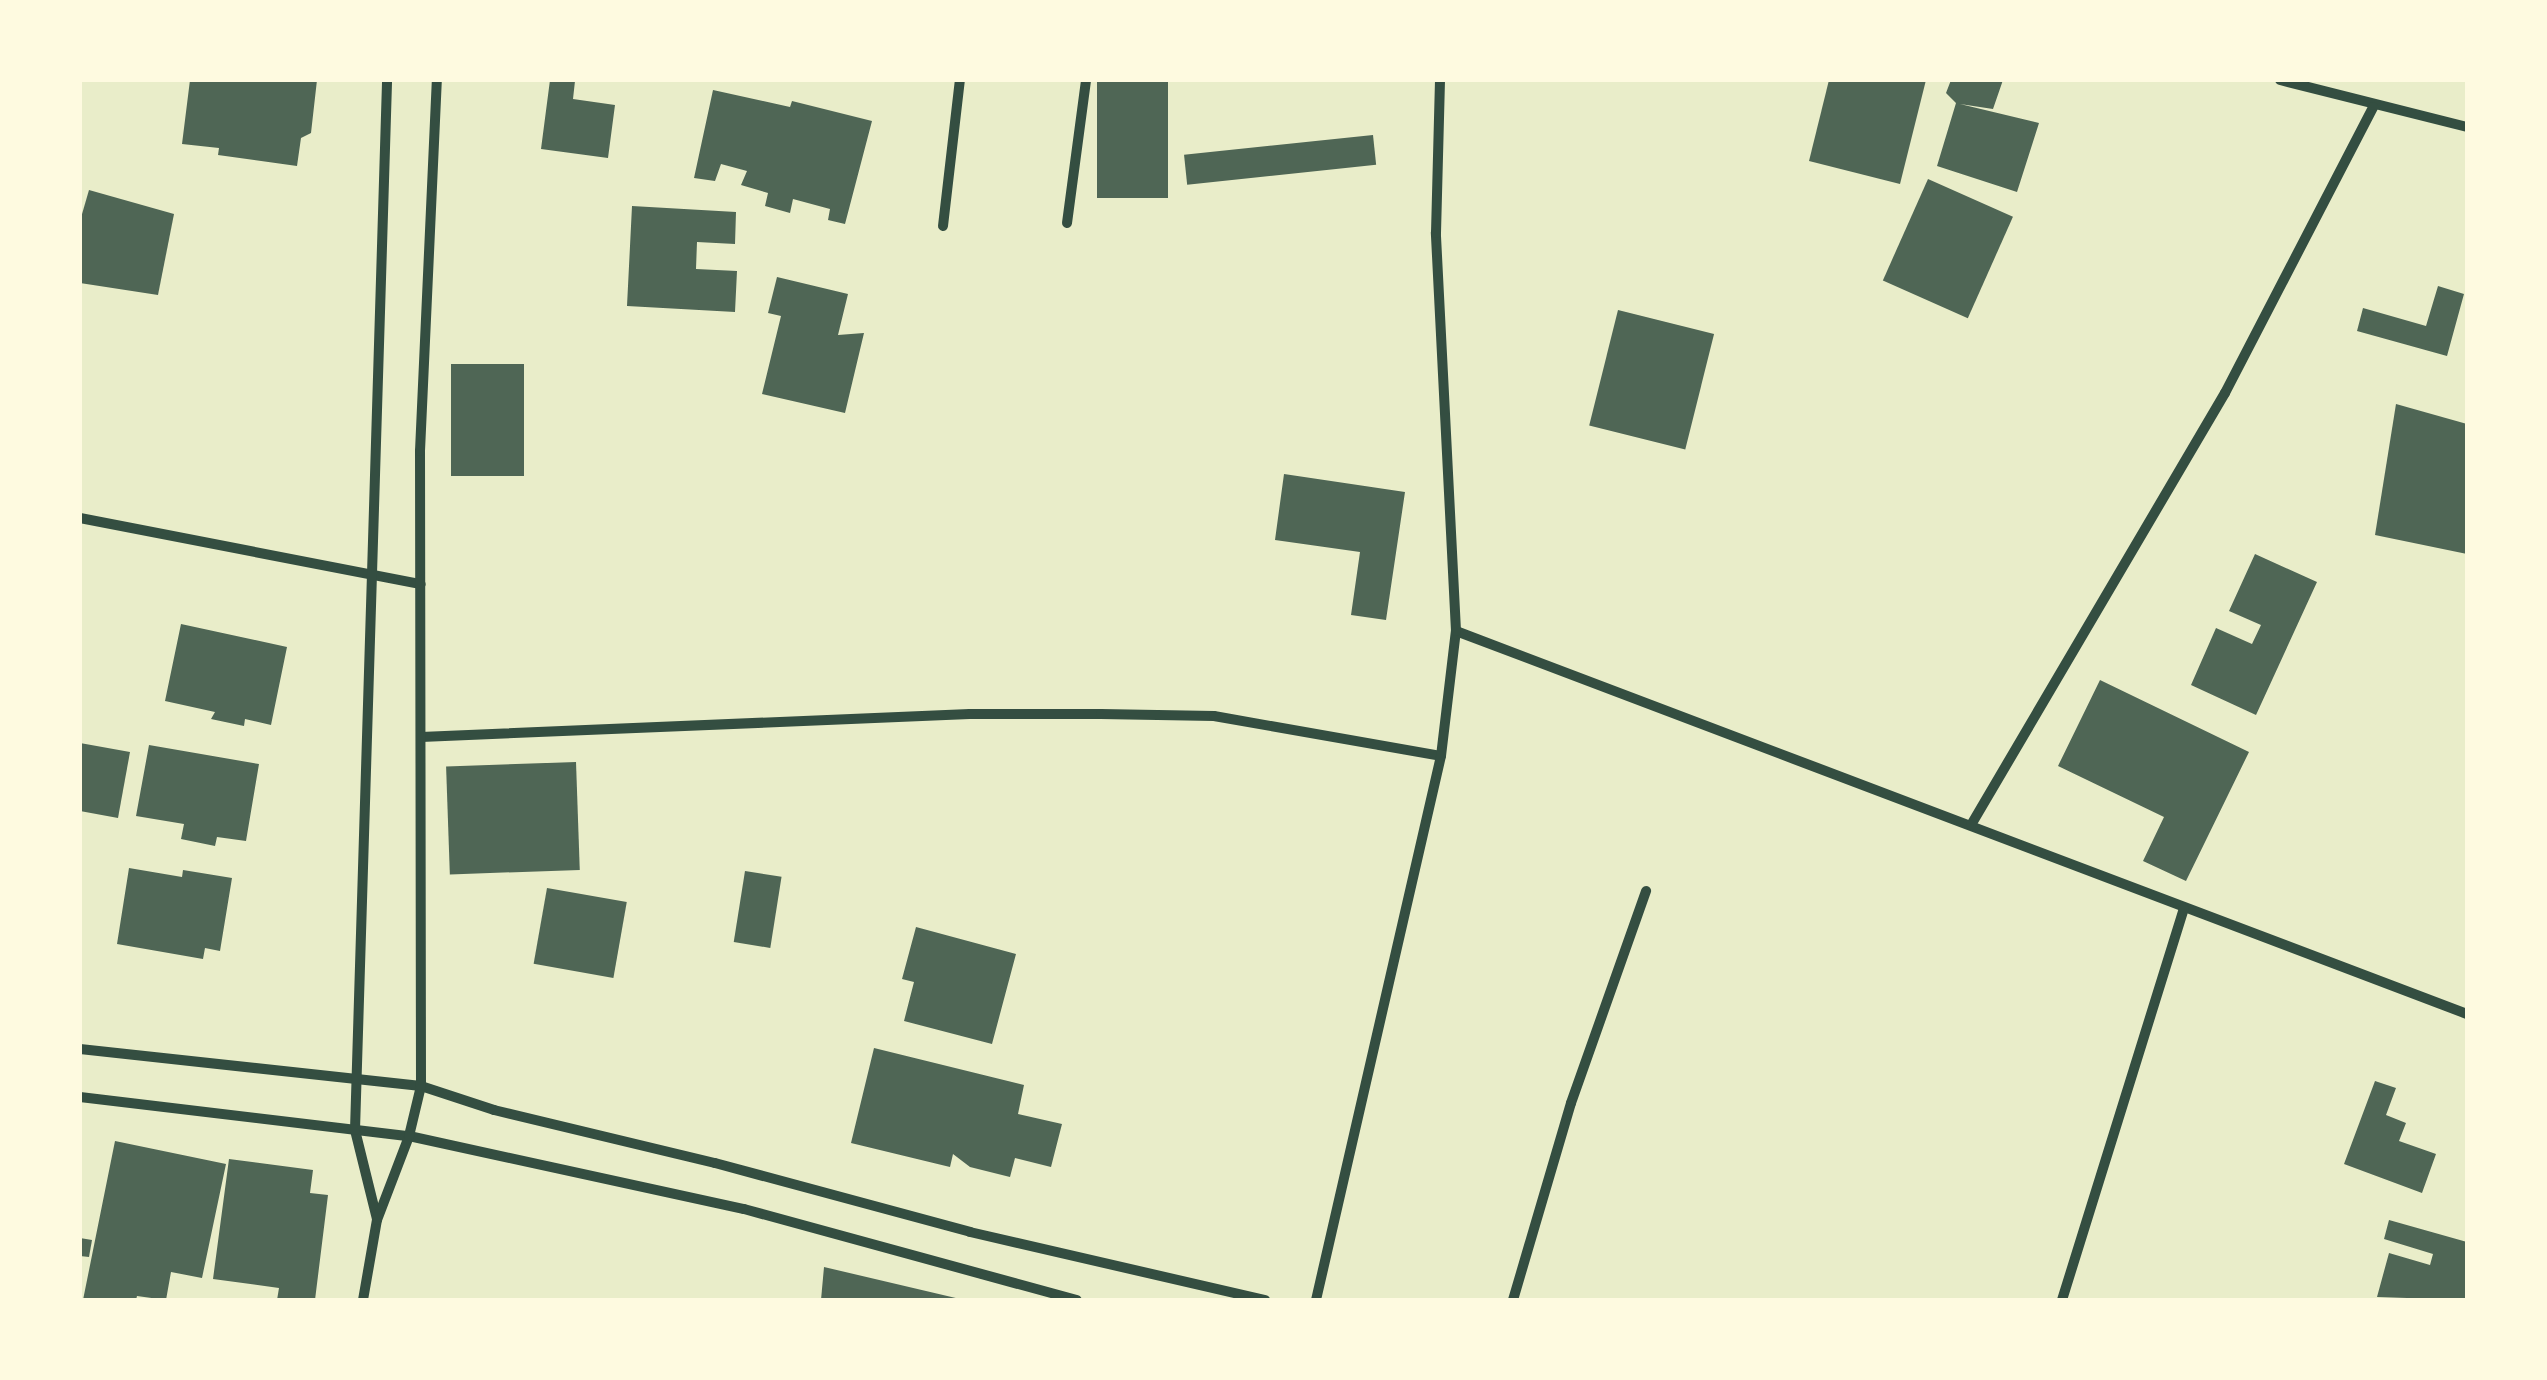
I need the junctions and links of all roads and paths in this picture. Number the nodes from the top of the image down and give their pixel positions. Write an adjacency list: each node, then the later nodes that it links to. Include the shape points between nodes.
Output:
1 (387, 80): 12 (street)
2 (437, 80): 13 (street, via 420,451)
3 (960, 80): 10 (street)
4 (1086, 80): 9 (street)
5 (1440, 80): 14 (street, via 1436,233)
6 (2280, 80): 7 (street)
7 (2373, 107): 8 (street); 17 (street, via 2226,393)
8 (2467, 127)
9 (1067, 224)
10 (942, 226)
11 (80, 518): 12 (street)
12 (372, 575): 13 (street); 22 (street)
13 (422, 584): 15 (street)
14 (1456, 632): 16 (street); 17 (street)
15 (421, 737): 16 (street, via 970,714 1214,716); 23 (street)
16 (1440, 756): 31 (street)
17 (1971, 825): 19 (street)
18 (1646, 891): 32 (street, via 1571,1103)
19 (2184, 909): 20 (street); 33 (street)
20 (2467, 1014)
21 (80, 1049): 22 (street)
22 (359, 1078): 23 (street); 25 (street)
23 (421, 1086): 26 (street); 30 (street, via 970,1232)
24 (80, 1096): 25 (street)
25 (355, 1130): 26 (street); 27 (street)
26 (409, 1136): 27 (street); 29 (street, via 744,1209)
27 (377, 1220): 28 (street)
28 (363, 1300)
29 (1077, 1300)
30 (1264, 1300)
31 (1316, 1300)
32 (1513, 1300)
33 (2062, 1300)

